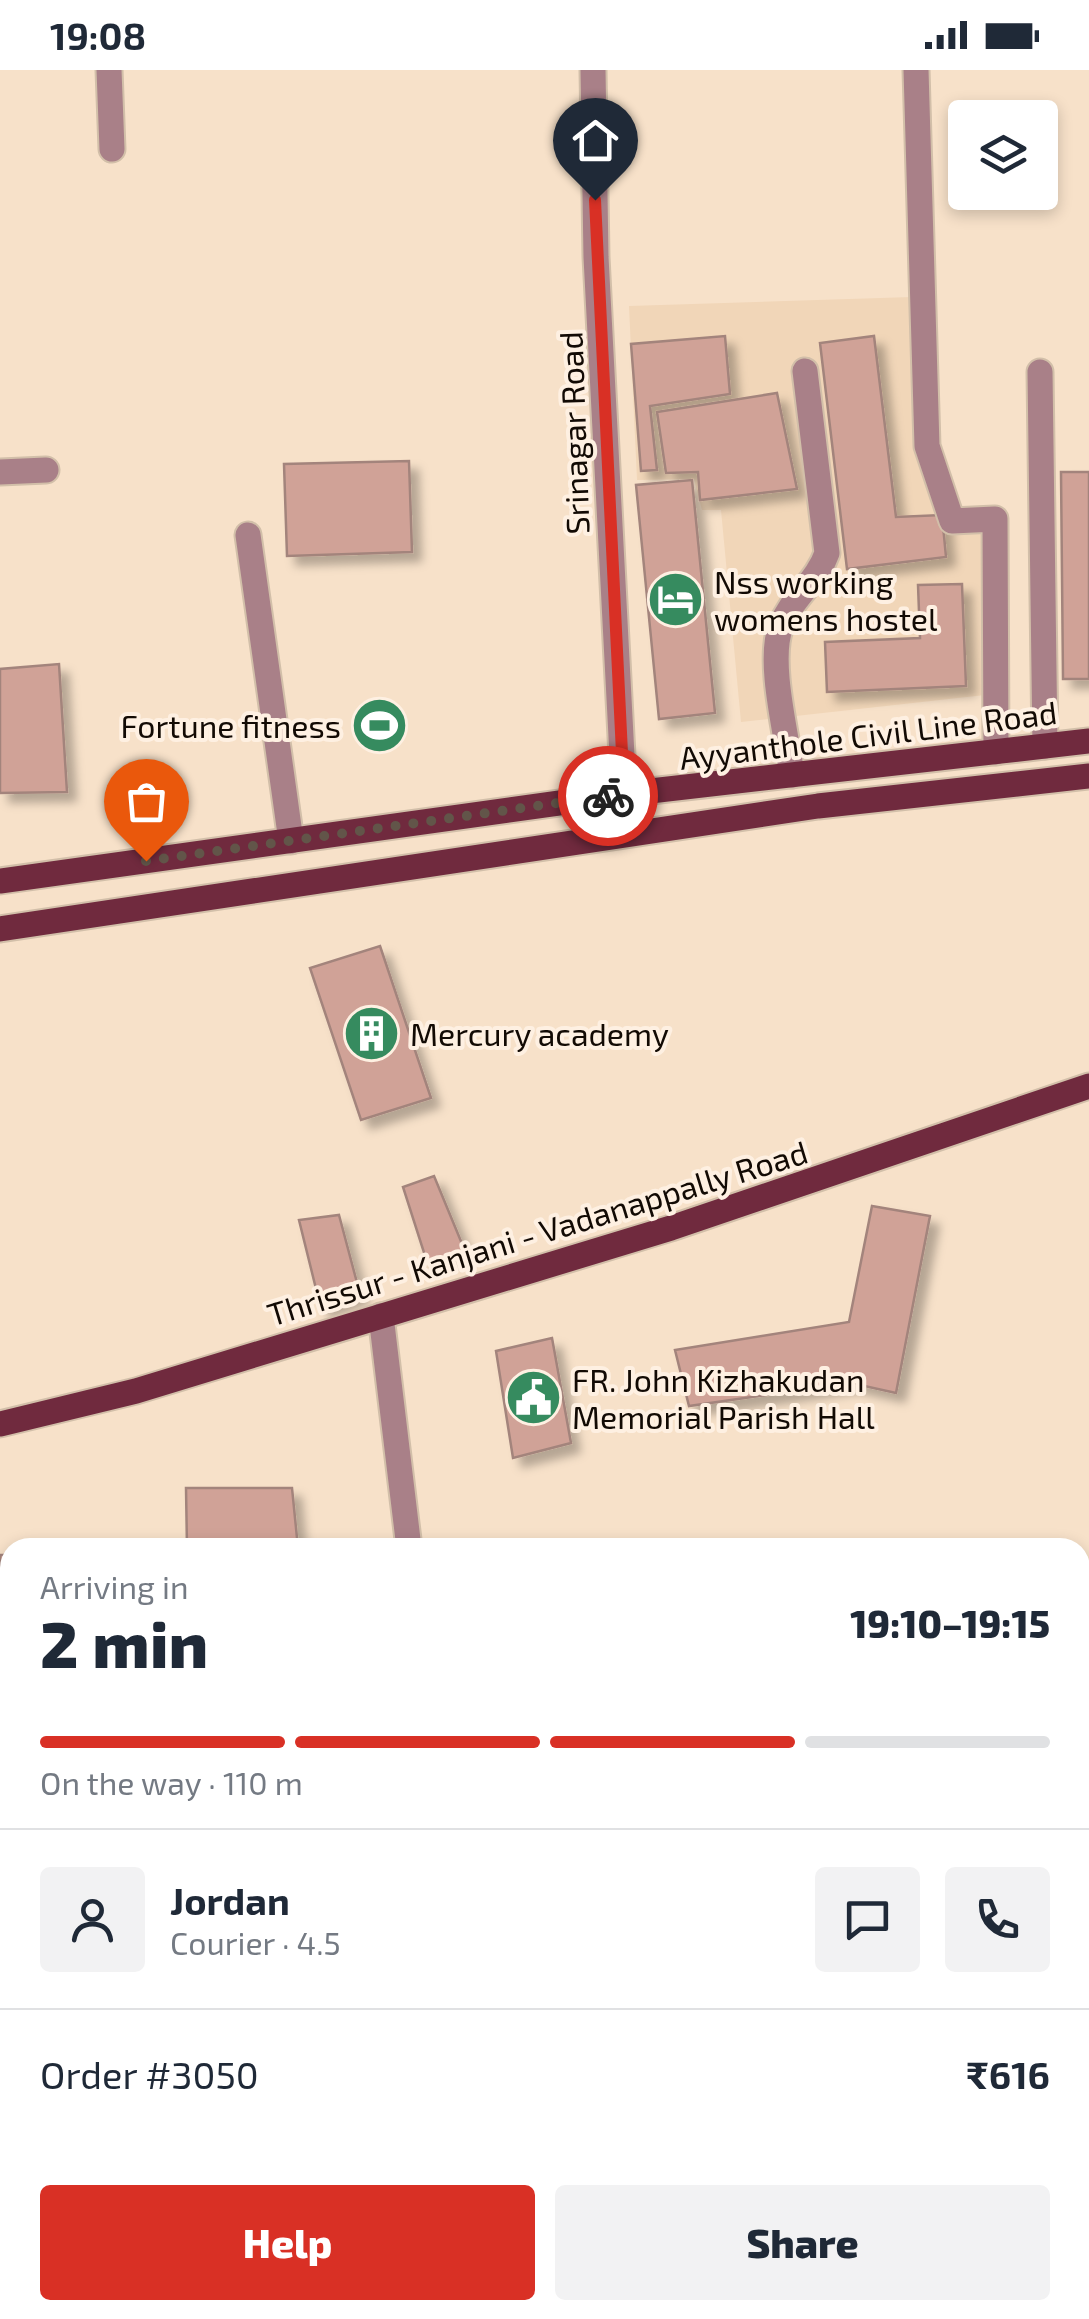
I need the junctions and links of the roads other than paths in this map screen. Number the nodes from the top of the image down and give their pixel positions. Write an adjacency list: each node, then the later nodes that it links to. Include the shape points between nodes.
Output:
1 (109, 70): 4 (street)
2 (593, 70): 15 (street, Srinagar Road, via 596,257)
3 (916, 70): 12 (street, via 927,446 952,522 995,519)
4 (112, 149)
5 (805, 371): 13 (street, via 827,553 819,575 780,627 776,654)
6 (1040, 372): 11 (street)
7 (46, 470): 8 (street)
8 (0, 472)
9 (248, 535): 16 (street)
10 (1089, 741): 11 (main road, Ayyanthole Civil Line Road)
11 (1045, 746): 12 (main road, Ayyanthole Civil Line Road)
12 (996, 752): 13 (main road, Ayyanthole Civil Line Road)
13 (792, 776): 15 (main road, Ayyanthole Civil Line Road)
14 (1089, 776): 18 (main road, via 818,806)
15 (624, 794): 16 (main road, Ayyanthole Civil Line Road)
16 (291, 840): 17 (main road, Ayyanthole Civil Line Road)
17 (0, 881)
18 (0, 929)
19 (1089, 1086): 20 (main road, Thrissur - Kanjani - Vadanappally Road, via 671,1228)
20 (381, 1316): 21 (main road, Thrissur - Kanjani - Vadanappally Road, via 136,1391); 22 (street)
21 (0, 1424)
22 (409, 1538)

